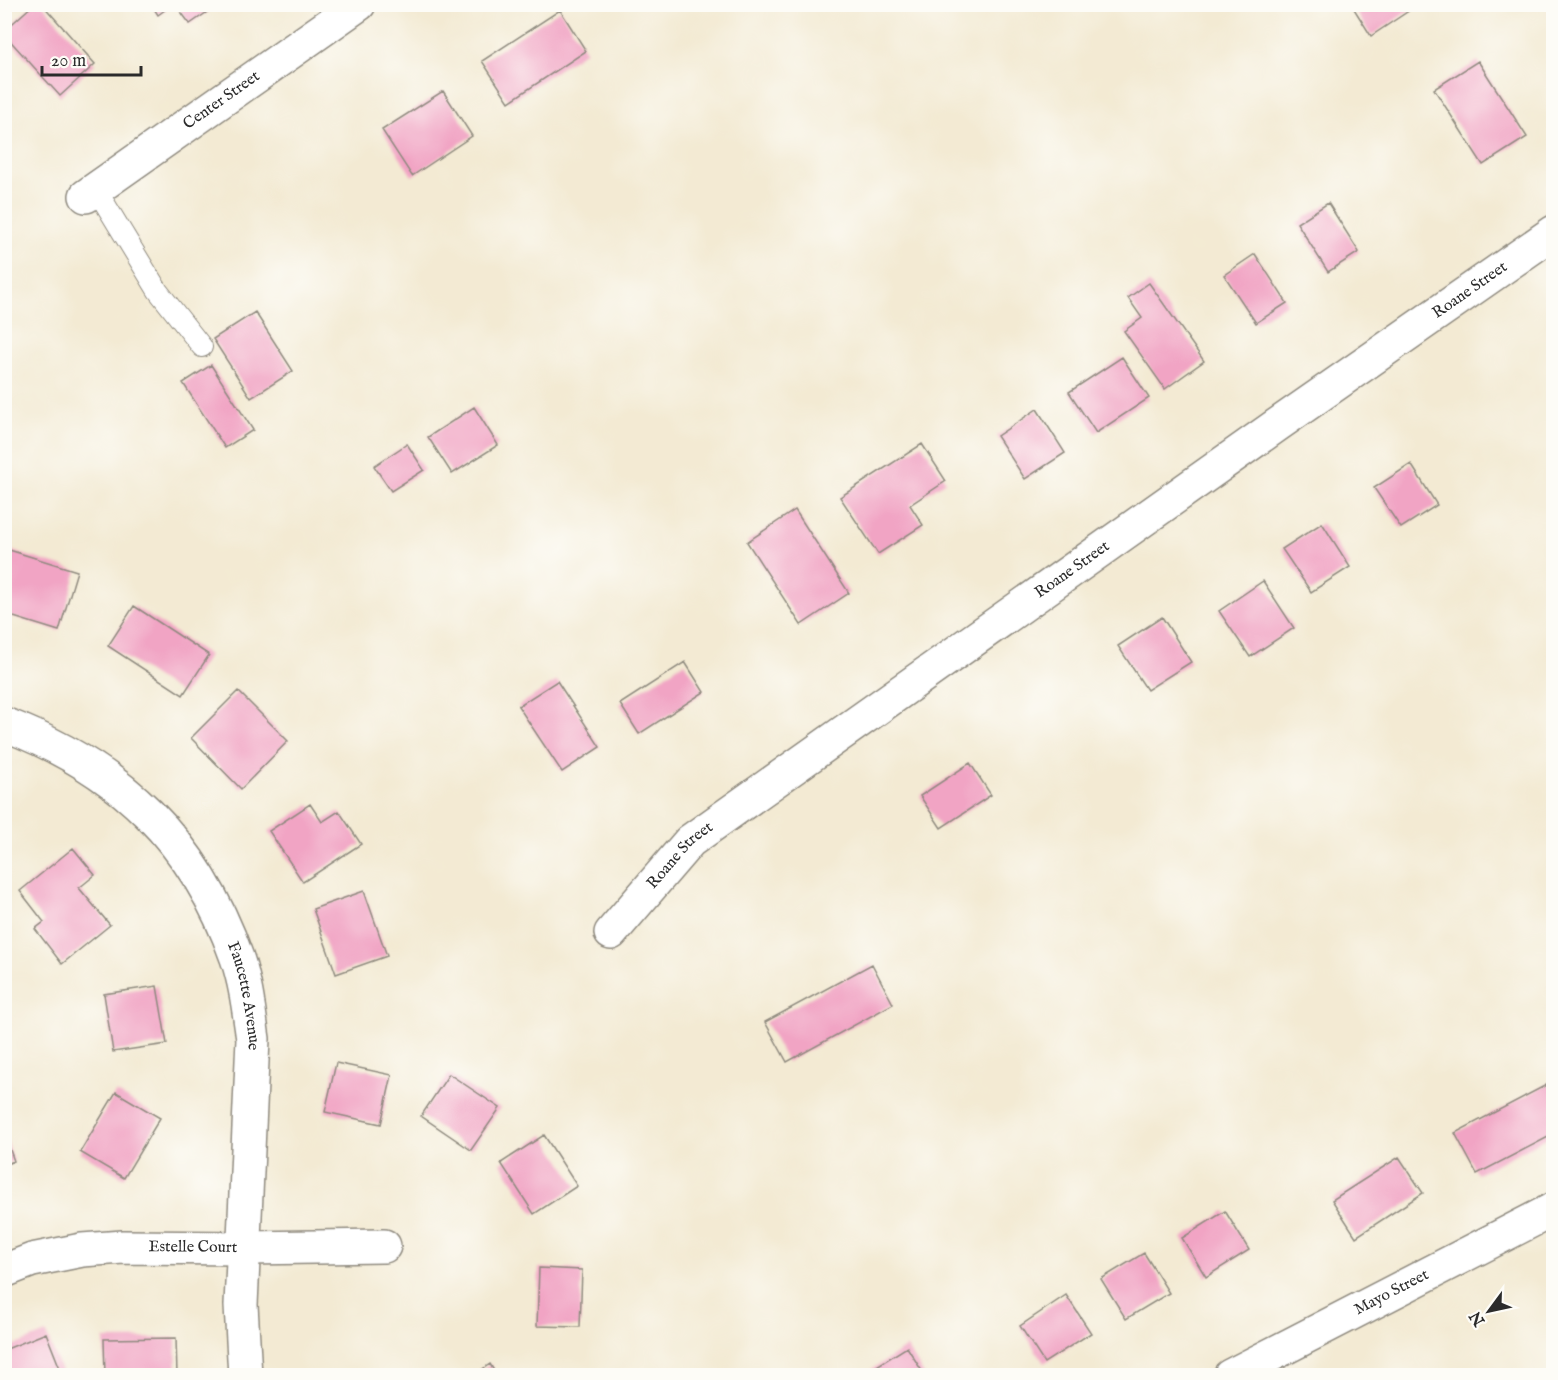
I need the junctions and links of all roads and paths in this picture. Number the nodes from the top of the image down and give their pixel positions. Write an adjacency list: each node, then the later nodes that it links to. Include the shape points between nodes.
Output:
1 (359, 4): 2 (street, Center Street)
2 (91, 192): 4 (lane, via 158,291)
3 (1554, 232): 6 (street, Roane Street, via 690,841)
4 (202, 347)
5 (4, 724): 9 (street, Faucette Avenue, via 88,765 140,803 189,862 225,927 238,960 253,1039)
6 (611, 933)
7 (1554, 1209): 12 (street, Mayo Street)
8 (384, 1246): 9 (street, Estelle Court)
9 (243, 1248): 10 (street, Estelle Court, via 82,1250 32,1260); 11 (street, Faucette Avenue)
10 (4, 1271)
11 (245, 1376)
12 (1230, 1376)

